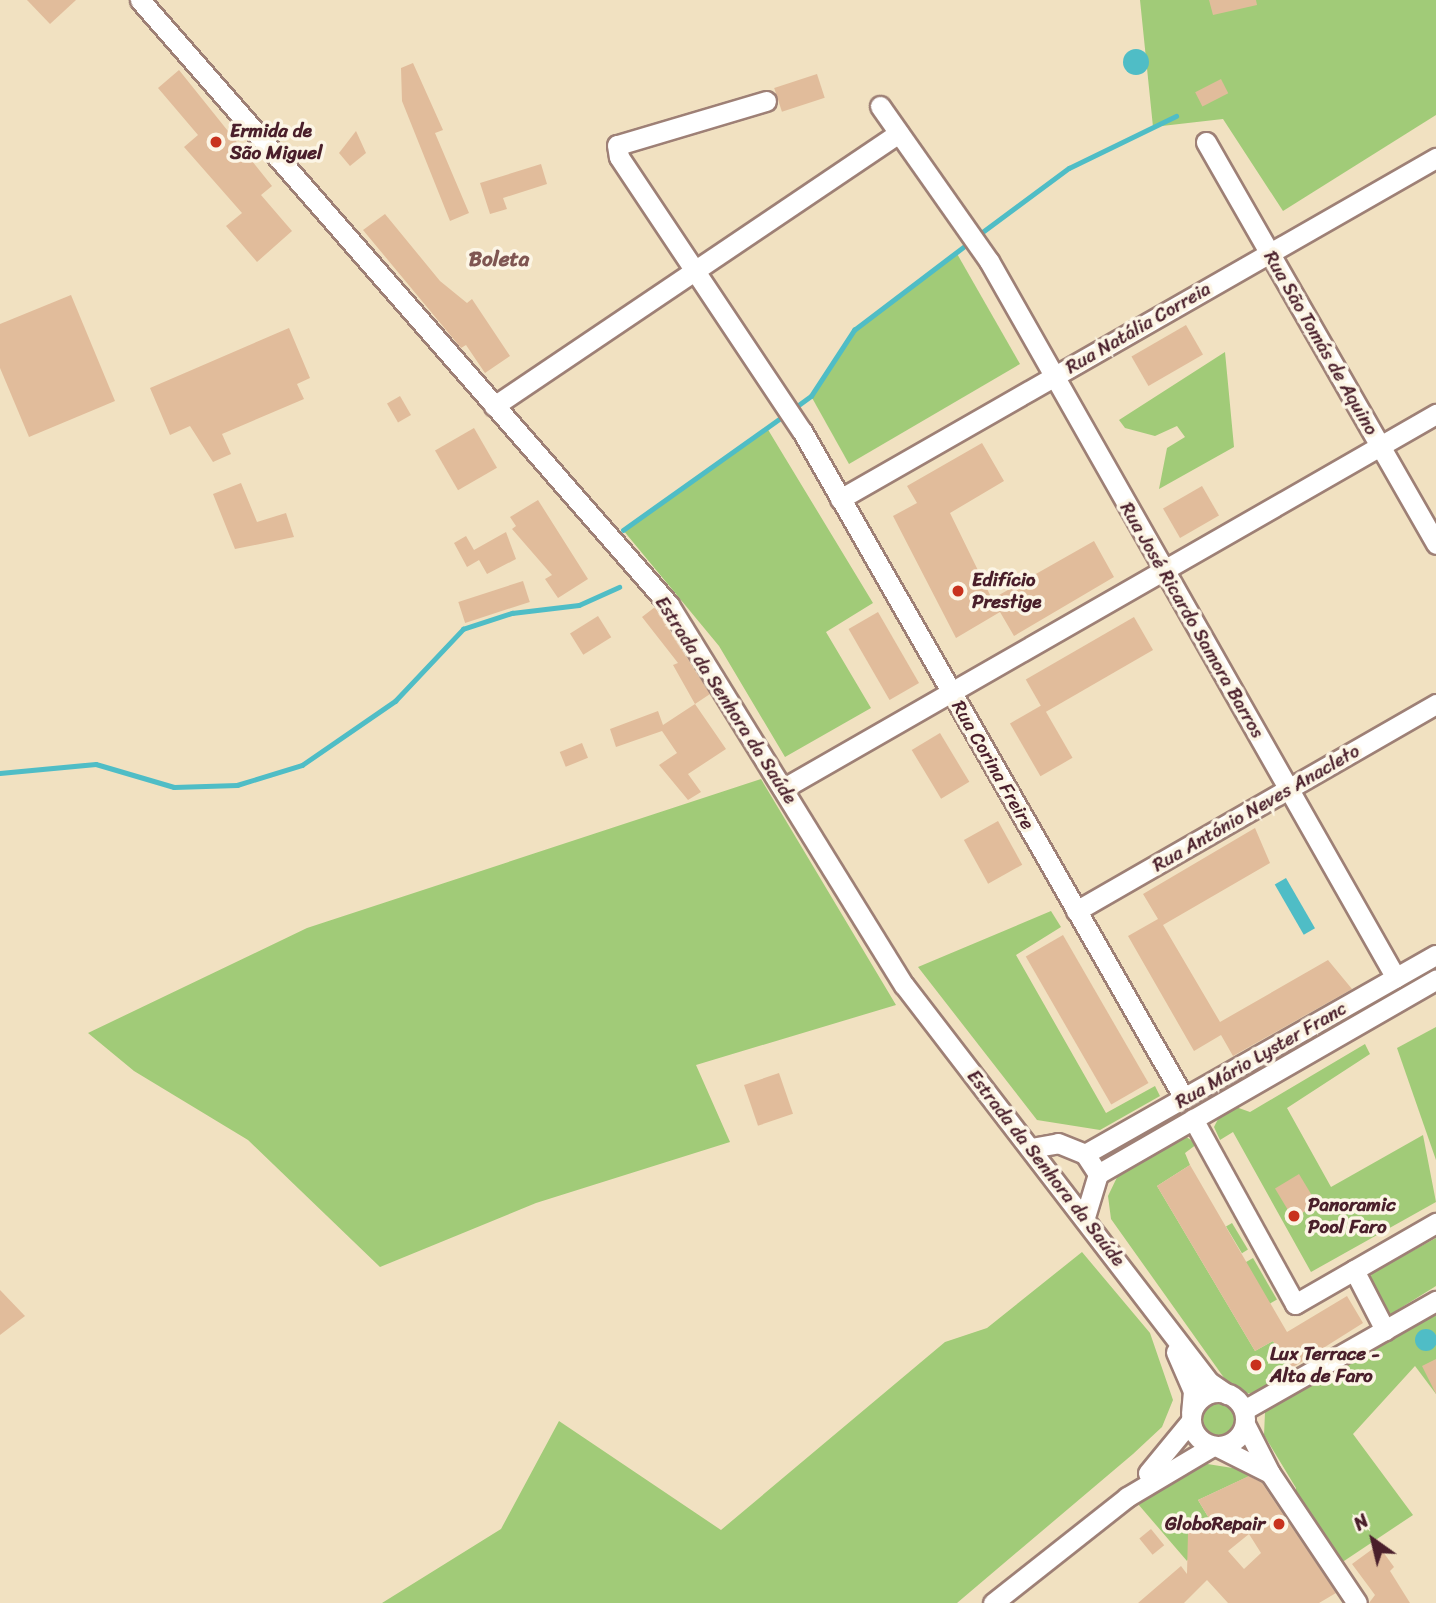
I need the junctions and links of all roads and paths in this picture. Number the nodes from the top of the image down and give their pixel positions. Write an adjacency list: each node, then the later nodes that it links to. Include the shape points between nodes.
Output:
1 (140, 0): 10 (street, Estrada da Senhora da Saúde)
2 (766, 101): 8 (street, Rua Corina Freire, via 617,145)
3 (880, 106): 4 (street, Rua José Ricardo Samora Barros)
4 (899, 133): 8 (street); 9 (street, Rua José Ricardo Samora Barros, via 986,256)
5 (1206, 142): 7 (street, Rua São Tomás de Aquino)
6 (1436, 158): 7 (street, Rua Natália Correia)
7 (1270, 253): 9 (street, Rua Natália Correia); 12 (street, Rua São Tomás de Aquino)
8 (696, 270): 10 (street); 13 (street, Rua Corina Freire, via 784,402)
9 (1055, 376): 13 (street, Rua Natália Correia); 15 (street, Rua José Ricardo Samora Barros)
10 (494, 406): 18 (street, Estrada da Senhora da Saúde, via 669,605)
11 (1436, 414): 12 (street)
12 (1380, 446): 14 (street, Rua São Tomás de Aquino); 15 (street)
13 (840, 499): 16 (street, Rua Corina Freire)
14 (1436, 544)
15 (1164, 570): 16 (street); 19 (street, Rua José Ricardo Samora Barros)
16 (951, 692): 18 (street); 20 (street, Rua Corina Freire)
17 (1436, 705): 19 (street, Rua António Neves Anacleto)
18 (784, 788): 26 (street, Estrada da Senhora da Saúde, via 904,985)
19 (1289, 789): 20 (street, Rua António Neves Anacleto); 22 (street, Rua José Ricardo Samora Barros)
20 (1076, 911): 24 (street, Rua Corina Freire)
21 (1436, 955): 22 (street, Rua Mário Lyster Franc)
22 (1396, 978): 24 (street, Rua Mário Lyster Franc)
23 (1436, 979): 25 (street, Rua Mário Lyster Franc)
24 (1184, 1098): 27 (street, Rua Mário Lyster Franc)
25 (1193, 1119): 28 (street, Rua Mário Lyster Franc); 31 (street, via 1295,1304)
26 (1031, 1148): 27 (street, via 1058,1143); 29 (street, Estrada da Senhora da Saúde)
27 (1085, 1154): 28 (street)
28 (1098, 1174): 29 (street)
29 (1085, 1217): 33 (street, Estrada da Senhora da Saúde)
30 (1436, 1223): 31 (street)
31 (1354, 1270): 34 (street)
32 (1436, 1301): 34 (street)
33 (1155, 1310): 35 (street, via 1209,1382); 37 (street, via 1193,1391)
34 (1385, 1330): 36 (street)
35 (1227, 1394): 36 (street); 37 (street, via 1206,1394)
36 (1245, 1417): 38 (street, via 1236,1441); 39 (street)
37 (1190, 1418): 38 (street, via 1200,1441); 40 (street)
38 (1216, 1447): 39 (street); 40 (street)
39 (1270, 1474): 42 (street)
40 (1112, 1508): 41 (street)
41 (993, 1603)
42 (1357, 1603)

